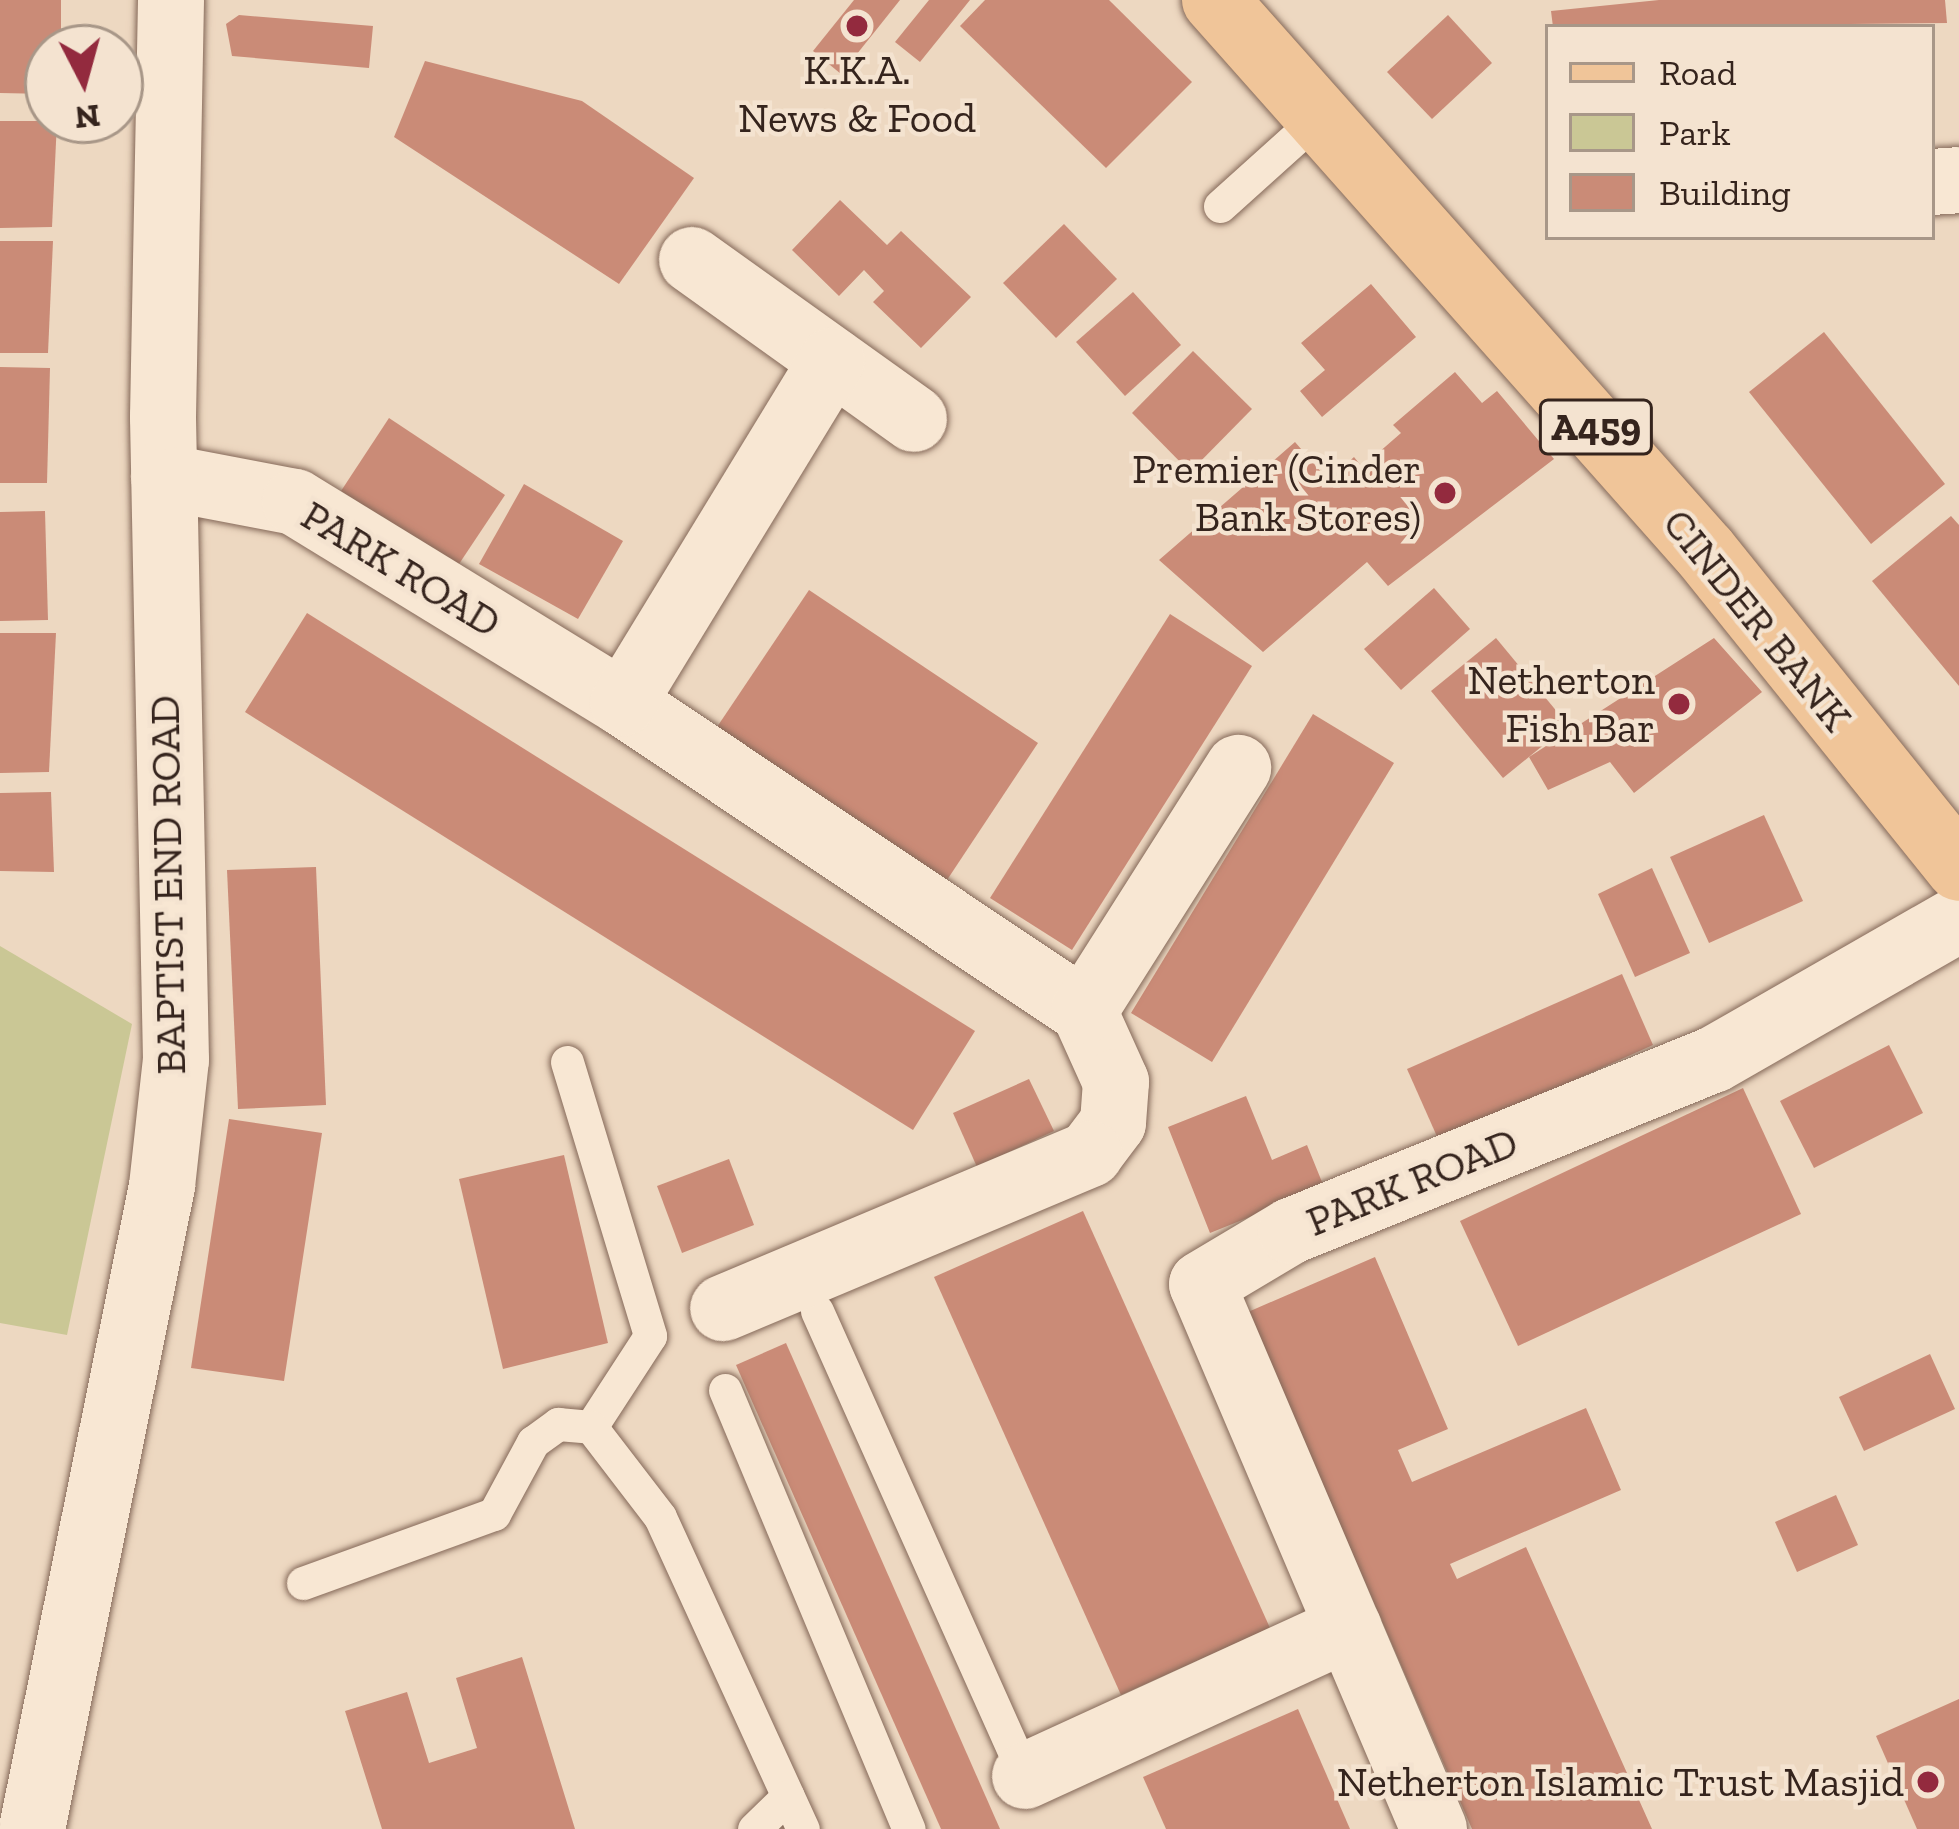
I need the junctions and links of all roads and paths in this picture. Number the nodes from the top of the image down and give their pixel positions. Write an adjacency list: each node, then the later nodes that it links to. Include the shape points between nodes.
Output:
1 (171, 0): 8 (street, BAPTIST END ROAD)
2 (1215, 0): 3 (main road, CINDER BANK / A459)
3 (1321, 115): 4 (lane); 11 (main road, CINDER BANK / A459, via 1705,552)
4 (1220, 206)
5 (692, 260): 6 (street)
6 (832, 361): 7 (street); 9 (street)
7 (914, 419)
8 (164, 477): 9 (street, PARK ROAD, via 295,502); 23 (street, BAPTIST END ROAD, via 176,1060 162,1186)
9 (622, 704): 13 (street, PARK ROAD)
10 (1238, 768): 13 (street)
11 (1959, 868)
12 (1959, 919): 20 (street, PARK ROAD, via 1713,1060 1291,1231 1202,1284)
13 (1084, 1011): 15 (street, via 1116,1082 1113,1123 1090,1154)
14 (567, 1062): 18 (lane, via 650,1336)
15 (723, 1308)
16 (817, 1311): 21 (lane)
17 (725, 1390): 26 (lane)
18 (591, 1426): 19 (lane, via 558,1424 533,1442 494,1514); 22 (lane, via 660,1517)
19 (303, 1583)
20 (1349, 1628): 21 (street); 27 (street, PARK ROAD)
21 (1025, 1776)
22 (788, 1796): 24 (lane); 25 (lane)
23 (22, 1823)
24 (754, 1829)
25 (803, 1829)
26 (909, 1829)
27 (1434, 1829)

